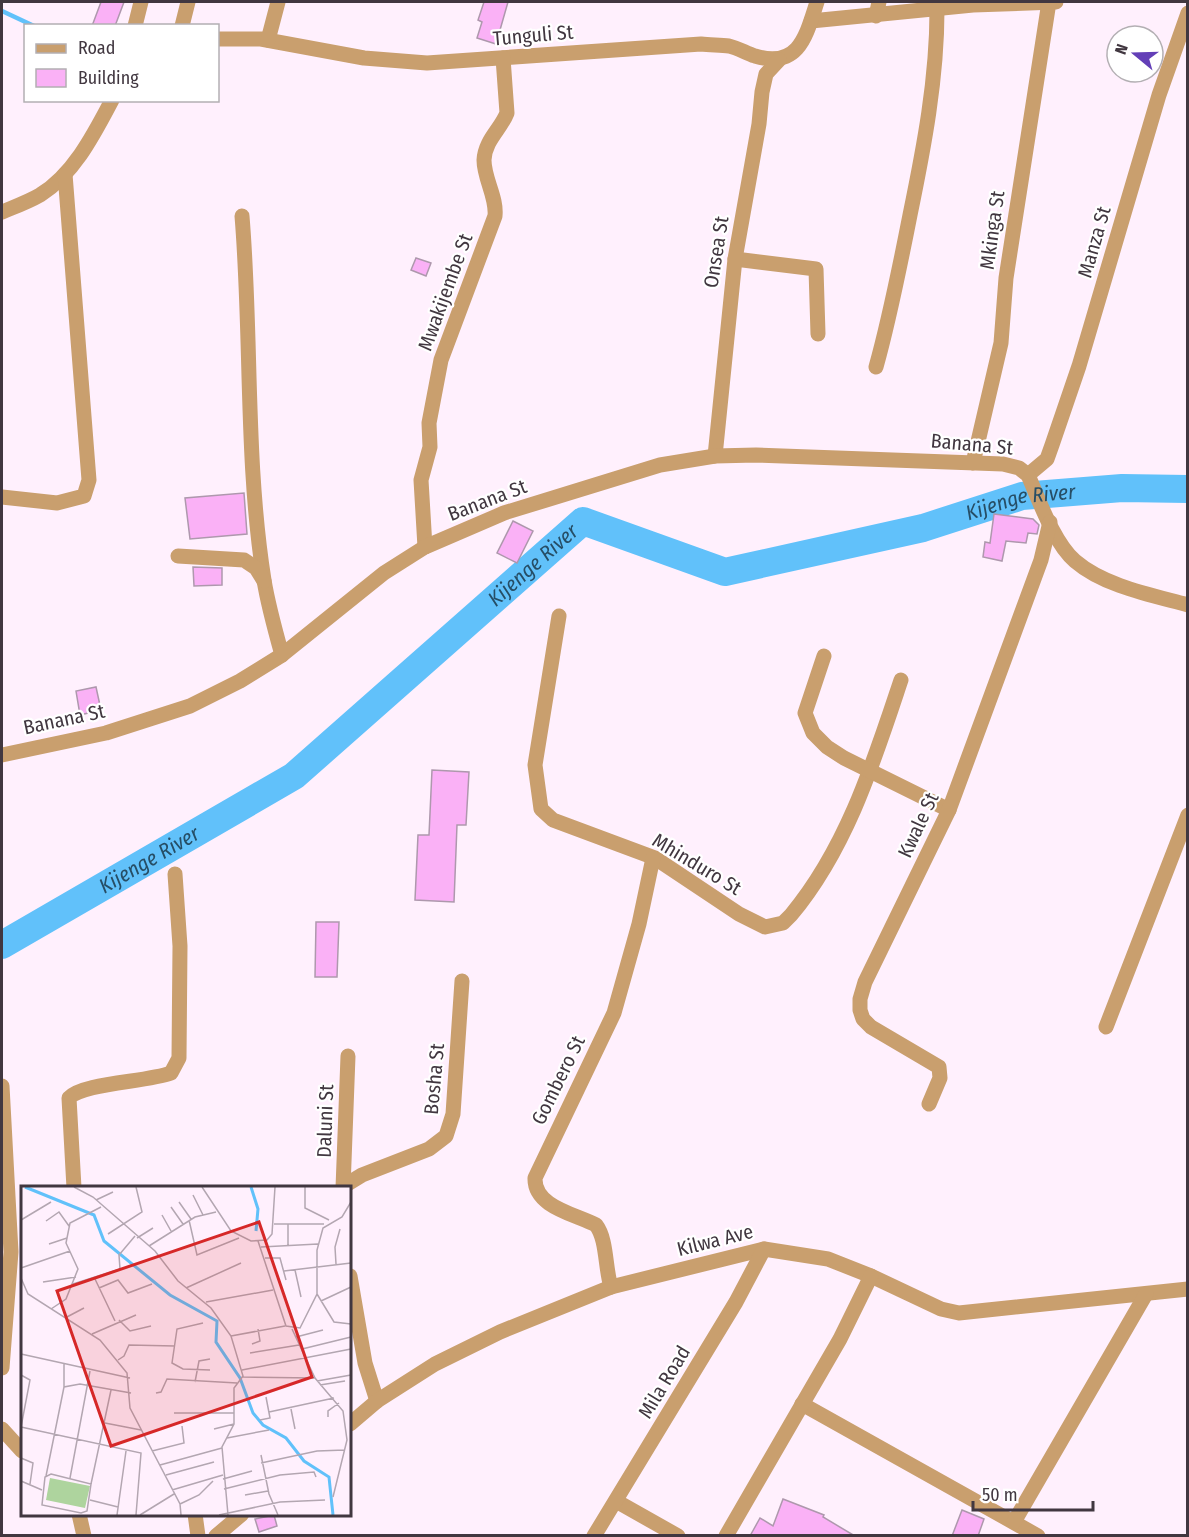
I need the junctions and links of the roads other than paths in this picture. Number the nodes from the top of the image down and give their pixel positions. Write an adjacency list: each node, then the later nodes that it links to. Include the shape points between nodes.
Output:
1 (141, 2): 11 (street)
2 (188, 2): 12 (street)
3 (278, 2): 14 (street)
4 (817, 2): 10 (street)
5 (1051, 2): 6 (street); 25 (street, Mkinga St, via 1006,278 1001,343)
6 (973, 3): 8 (street)
7 (878, 9): 8 (street); 10 (street)
8 (937, 10): 23 (street, via 934,72 923,151 892,312)
9 (1188, 13): 26 (street, Manza St, via 1052,446 1047,459)
10 (811, 21): 16 (street, via 802,42 790,56)
11 (136, 24)
12 (182, 24)
13 (219, 39): 14 (street, Tunguli St)
14 (268, 40): 15 (street, Tunguli St, via 364,58 427,63)
15 (503, 58): 16 (street, Tunguli St, via 701,44 729,46); 29 (street, Mwakijembe St, via 507,113 494,131 484,161 495,216 436,382 429,423 430,447 421,480)
16 (779, 60): 21 (street, Onsea St, via 766,74)
17 (111, 102): 18 (street, via 92,138)
18 (65, 174): 19 (street, via 40,195); 27 (street, via 88,490 84,496 57,503)
19 (2, 212)
20 (242, 216): 31 (street, via 252,446)
21 (735, 259): 22 (street, via 816,268); 24 (street, Onsea St)
22 (818, 334)
23 (876, 367)
24 (715, 456): 25 (street, Banana St); 29 (street, Banana St, via 660,465 504,513)
25 (973, 463): 26 (street, Banana St, via 1019,468)
26 (1030, 479): 28 (street)
27 (2, 497)
28 (1047, 515): 32 (street, via 1063,548 1089,570); 39 (street, Kwale St, via 1041,560)
29 (425, 547): 34 (street, Banana St, via 375,580)
30 (178, 556): 31 (street, via 244,560 256,568)
31 (264, 581): 34 (street)
32 (1188, 605)
33 (559, 616): 41 (street, Mhinduro St, via 535,765 541,809 553,820)
34 (282, 655): 37 (street, Banana St, via 190,706 106,733)
35 (824, 656): 38 (street, via 808,699 807,724 826,747)
36 (901, 680): 38 (street, Mhinduro St)
37 (2, 755)
38 (871, 771): 39 (street); 41 (street, Mhinduro St, via 828,859 799,906 783,922 758,925)
39 (949, 810): 47 (street, Kwale St, via 860,999 863,1019 872,1027 939,1067 940,1078)
40 (1188, 815): 44 (street)
41 (653, 858): 55 (street, Gombero St, via 614,1013 536,1178 539,1194 545,1201 602,1232)
42 (175, 874): 48 (street, via 180,946 179,1058 171,1073 154,1080 80,1089 69,1098)
43 (462, 981): 50 (street, Bosha St, via 453,1114 446,1136 429,1149 362,1175)
44 (1106, 1027)
45 (348, 1056): 49 (street, Daluni St)
46 (2, 1086): 52 (street)
47 (929, 1104)
48 (74, 1186)
49 (343, 1186)
50 (345, 1186)
51 (764, 1249): 53 (street, Kilwa Ave, via 828,1259); 55 (street, Kilwa Ave); 64 (street, Mila Road)
52 (17, 1252): 58 (street)
53 (871, 1276): 57 (street, Kilwa Ave, via 941,1309 959,1313); 60 (street)
54 (351, 1282): 59 (street, via 365,1363)
55 (611, 1287): 59 (street, Kilwa Ave, via 500,1332 435,1364)
56 (1188, 1289): 57 (street, Kilwa Ave)
57 (1146, 1294): 68 (street)
58 (2, 1368)
59 (377, 1401): 61 (street, Kilwa Ave)
60 (802, 1404): 68 (street); 74 (street)
61 (351, 1423)
62 (2, 1430): 63 (street)
63 (21, 1449)
64 (616, 1501): 72 (street, Mila Road); 73 (street)
65 (79, 1516): 69 (street)
66 (195, 1516): 70 (street)
67 (241, 1516): 71 (street)
68 (1014, 1522): 75 (street)
69 (84, 1536)
70 (198, 1536)
71 (216, 1536)
72 (594, 1536)
73 (678, 1536)
74 (726, 1536)
75 (1038, 1536)

